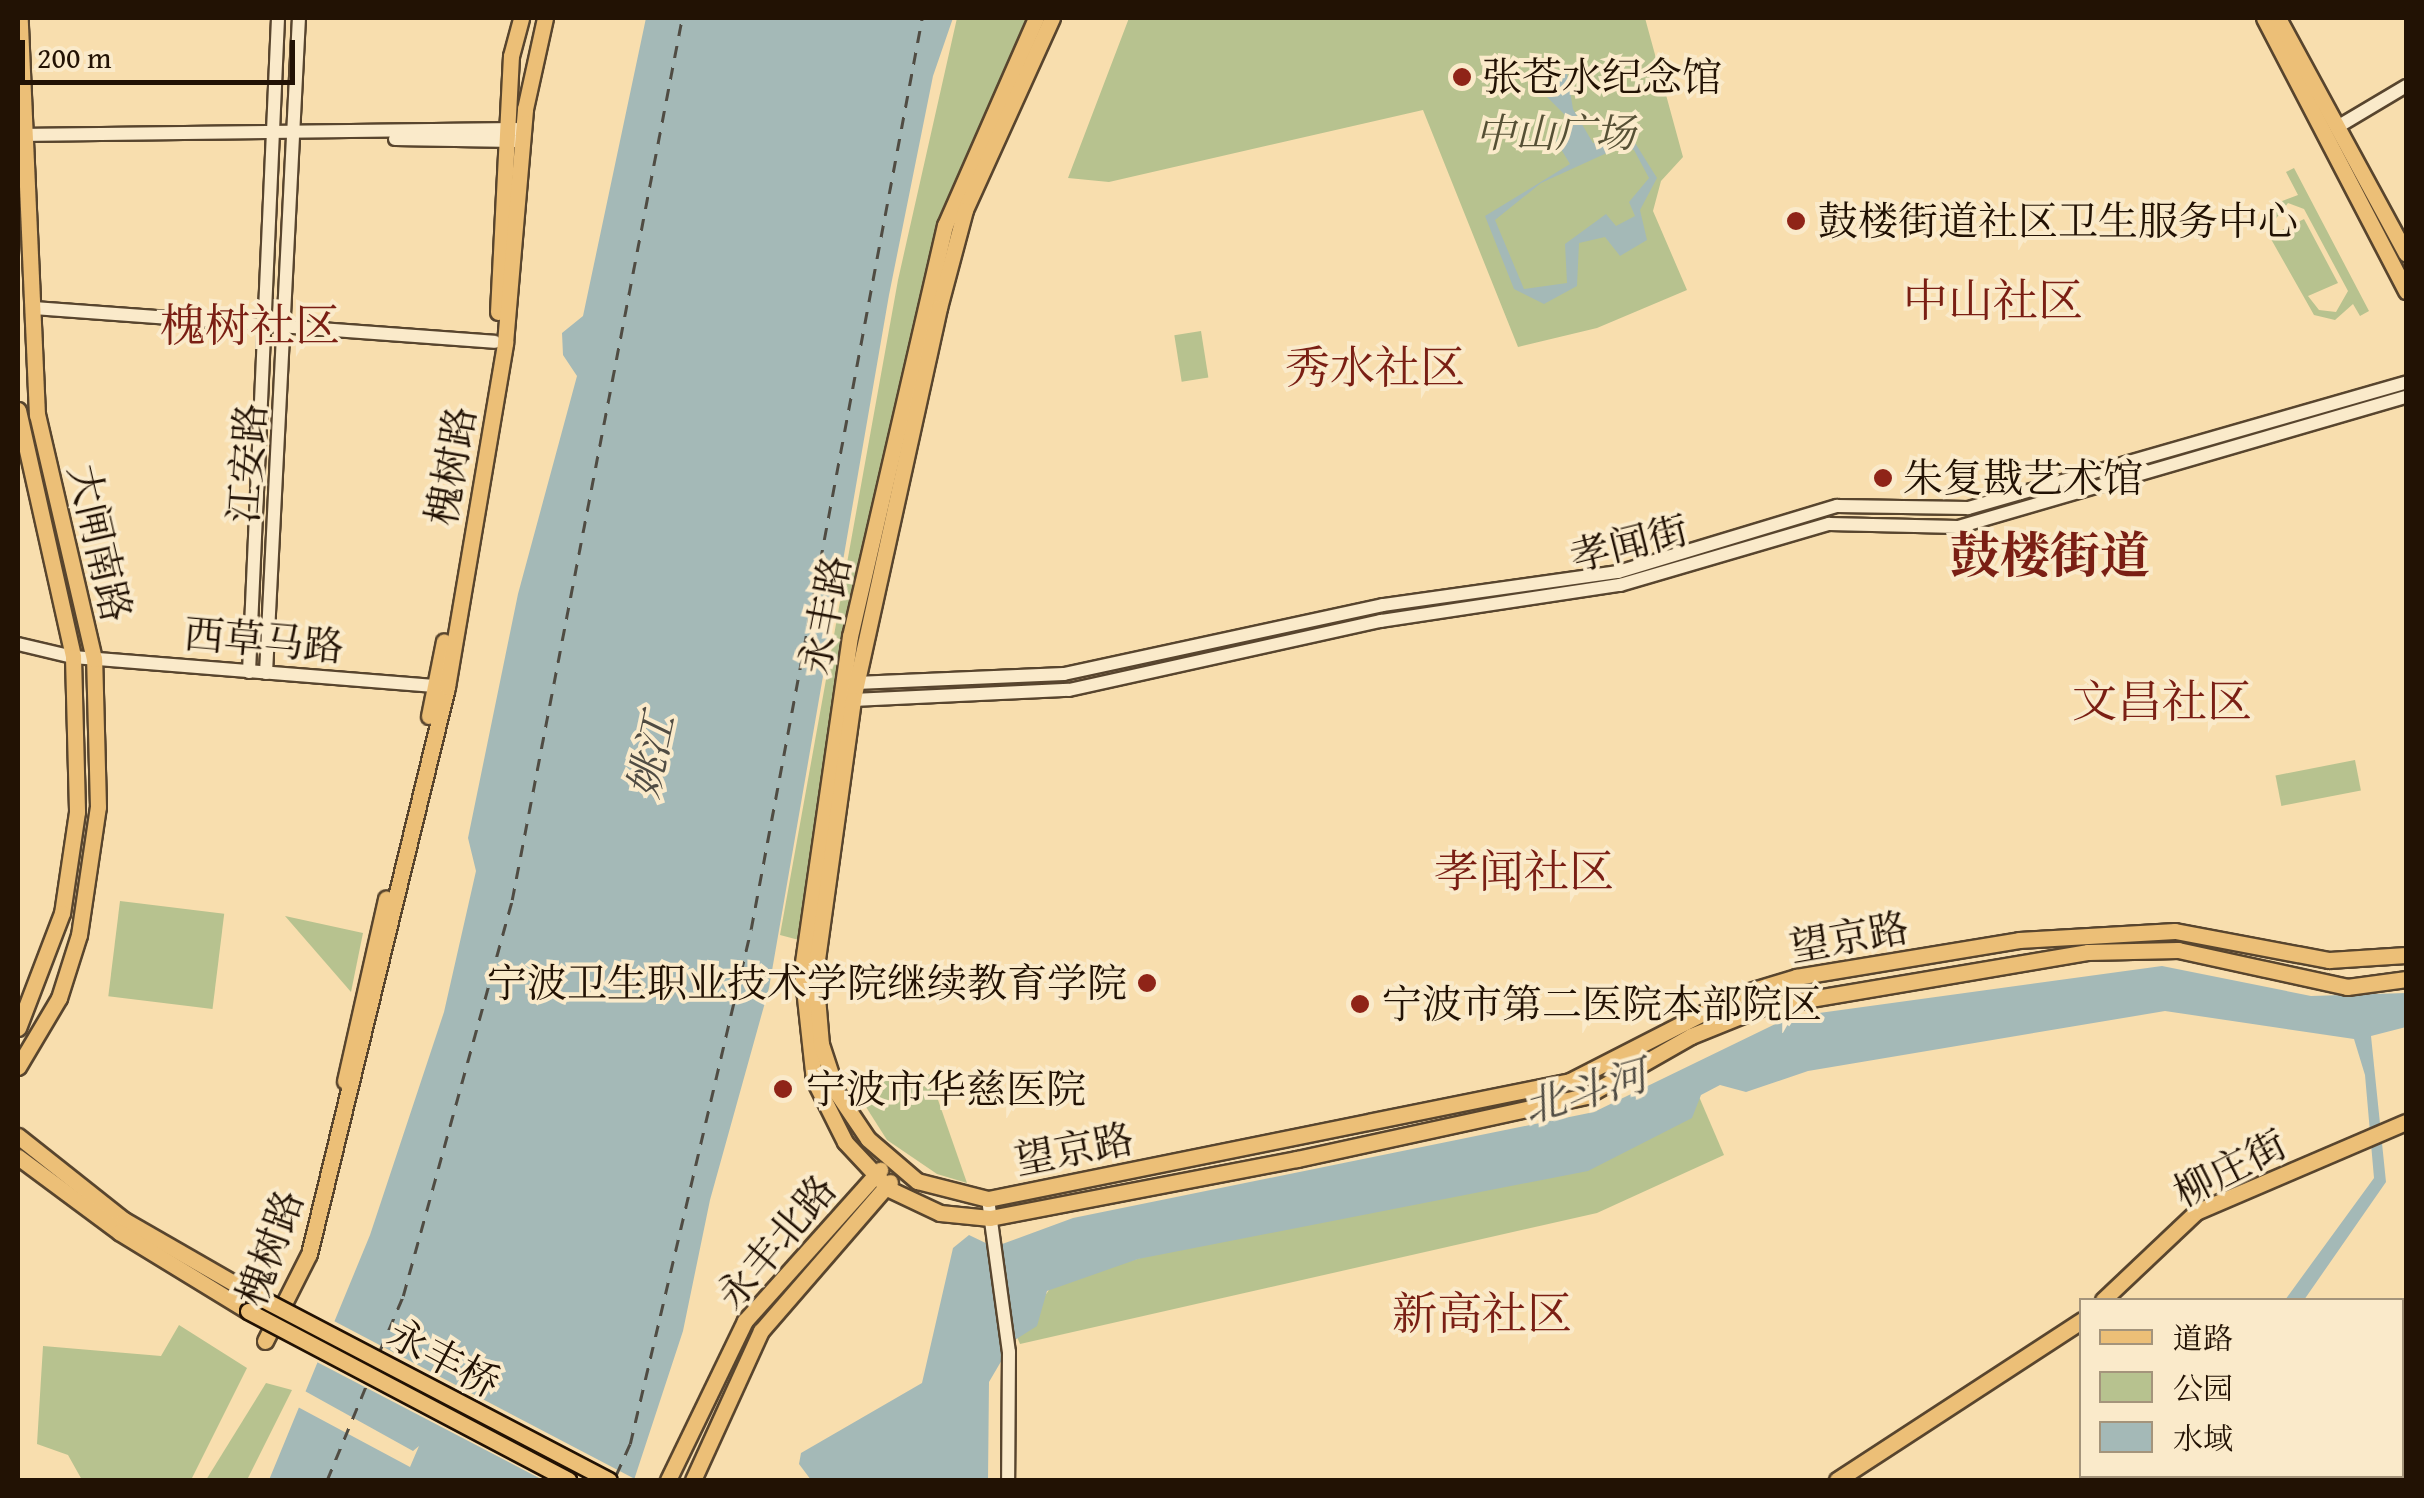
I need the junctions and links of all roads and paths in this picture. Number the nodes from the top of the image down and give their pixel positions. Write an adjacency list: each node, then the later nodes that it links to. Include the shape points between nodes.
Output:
1 (20, 18): 15 (main road, 大闸南路)
2 (278, 18): 13 (street, 江安路)
3 (299, 18): 12 (street, 江安路)
4 (520, 18): 14 (main road, 槐树路)
5 (545, 18): 14 (main road, 槐树路)
6 (1036, 18): 42 (main road, 永丰路, via 944,225 850,636 802,970 814,1080 845,1142)
7 (1052, 18): 30 (main road, 永丰路, via 965,210)
8 (2264, 18): 17 (main road)
9 (2278, 18): 11 (main road)
10 (2406, 86): 11 (street)
11 (2340, 126): 16 (main road)
12 (296, 134): 13 (street); 14 (street); 20 (street, 江安路)
13 (275, 135): 15 (street); 19 (street, 江安路)
14 (516, 135): 21 (main road, 槐树路); 31 (main road, 槐树路, via 505,343)
15 (21, 139): 18 (main road, 大闸南路)
16 (2406, 254)
17 (2406, 291)
18 (33, 308): 19 (street); 27 (main road, 大闸南路, via 38,415)
19 (268, 323): 20 (street); 28 (street, 江安路)
20 (288, 324): 21 (street); 29 (street, 江安路)
21 (495, 342): 31 (main road, 槐树路)
22 (2406, 382): 30 (street, 孝闻街, via 1968,508 1837,506 1618,572 1383,605 1064,674)
23 (2406, 397): 32 (street, 孝闻街, via 1958,527 1830,524 1620,585 1381,621 1069,690)
24 (18, 410): 26 (main road, 大闸南路)
25 (18, 644): 26 (street, 西草马路)
26 (73, 657): 27 (street, 西草马路); 35 (main road, 大闸南路, via 72,863 37,992)
27 (94, 659): 28 (street, 西草马路); 36 (main road, 大闸南路, via 98,807 79,935 60,998)
28 (249, 672): 29 (street, 西草马路)
29 (266, 673): 31 (street, 西草马路)
30 (856, 683): 32 (main road, 永丰路)
31 (441, 687): 31 (main road, 槐树路, via 330,1152 262,1336 269,1343 309,1254)
32 (853, 700): 40 (main road, 永丰路, via 815,1002 837,1093)
33 (2406, 955): 43 (main road, 望京路, via 2328,960 2174,931 2113,931 1796,977 1686,1016 1638,1051 1570,1082)
34 (2406, 980): 45 (main road, 望京路, via 2347,987 2145,948 1824,992 1690,1036 1586,1096)
35 (18, 1028)
36 (18, 1068)
37 (2402, 1125): 46 (main road, 柳庄街, via 2196,1212)
38 (18, 1136): 49 (main road, 永丰桥, bridge, via 124,1220)
39 (18, 1157): 48 (main road, 永丰桥, bridge, via 119,1232 248,1310)
40 (894, 1164): 41 (main road, 永丰路); 42 (main road, 永丰北路)
41 (917, 1180): 43 (main road, 望京路)
42 (880, 1182): 44 (main road, 永丰路); 50 (main road, 永丰北路, via 746,1321); 51 (main road, 永丰北路, via 761,1331)
43 (988, 1199): 45 (street)
44 (918, 1205): 45 (main road, 望京路)
45 (990, 1218): 52 (street, via 1009,1352)
46 (2105, 1298)
47 (2079, 1322): 53 (main road)
48 (568, 1480)
49 (609, 1480)
50 (668, 1480)
51 (693, 1480)
52 (1008, 1480)
53 (1837, 1480)

